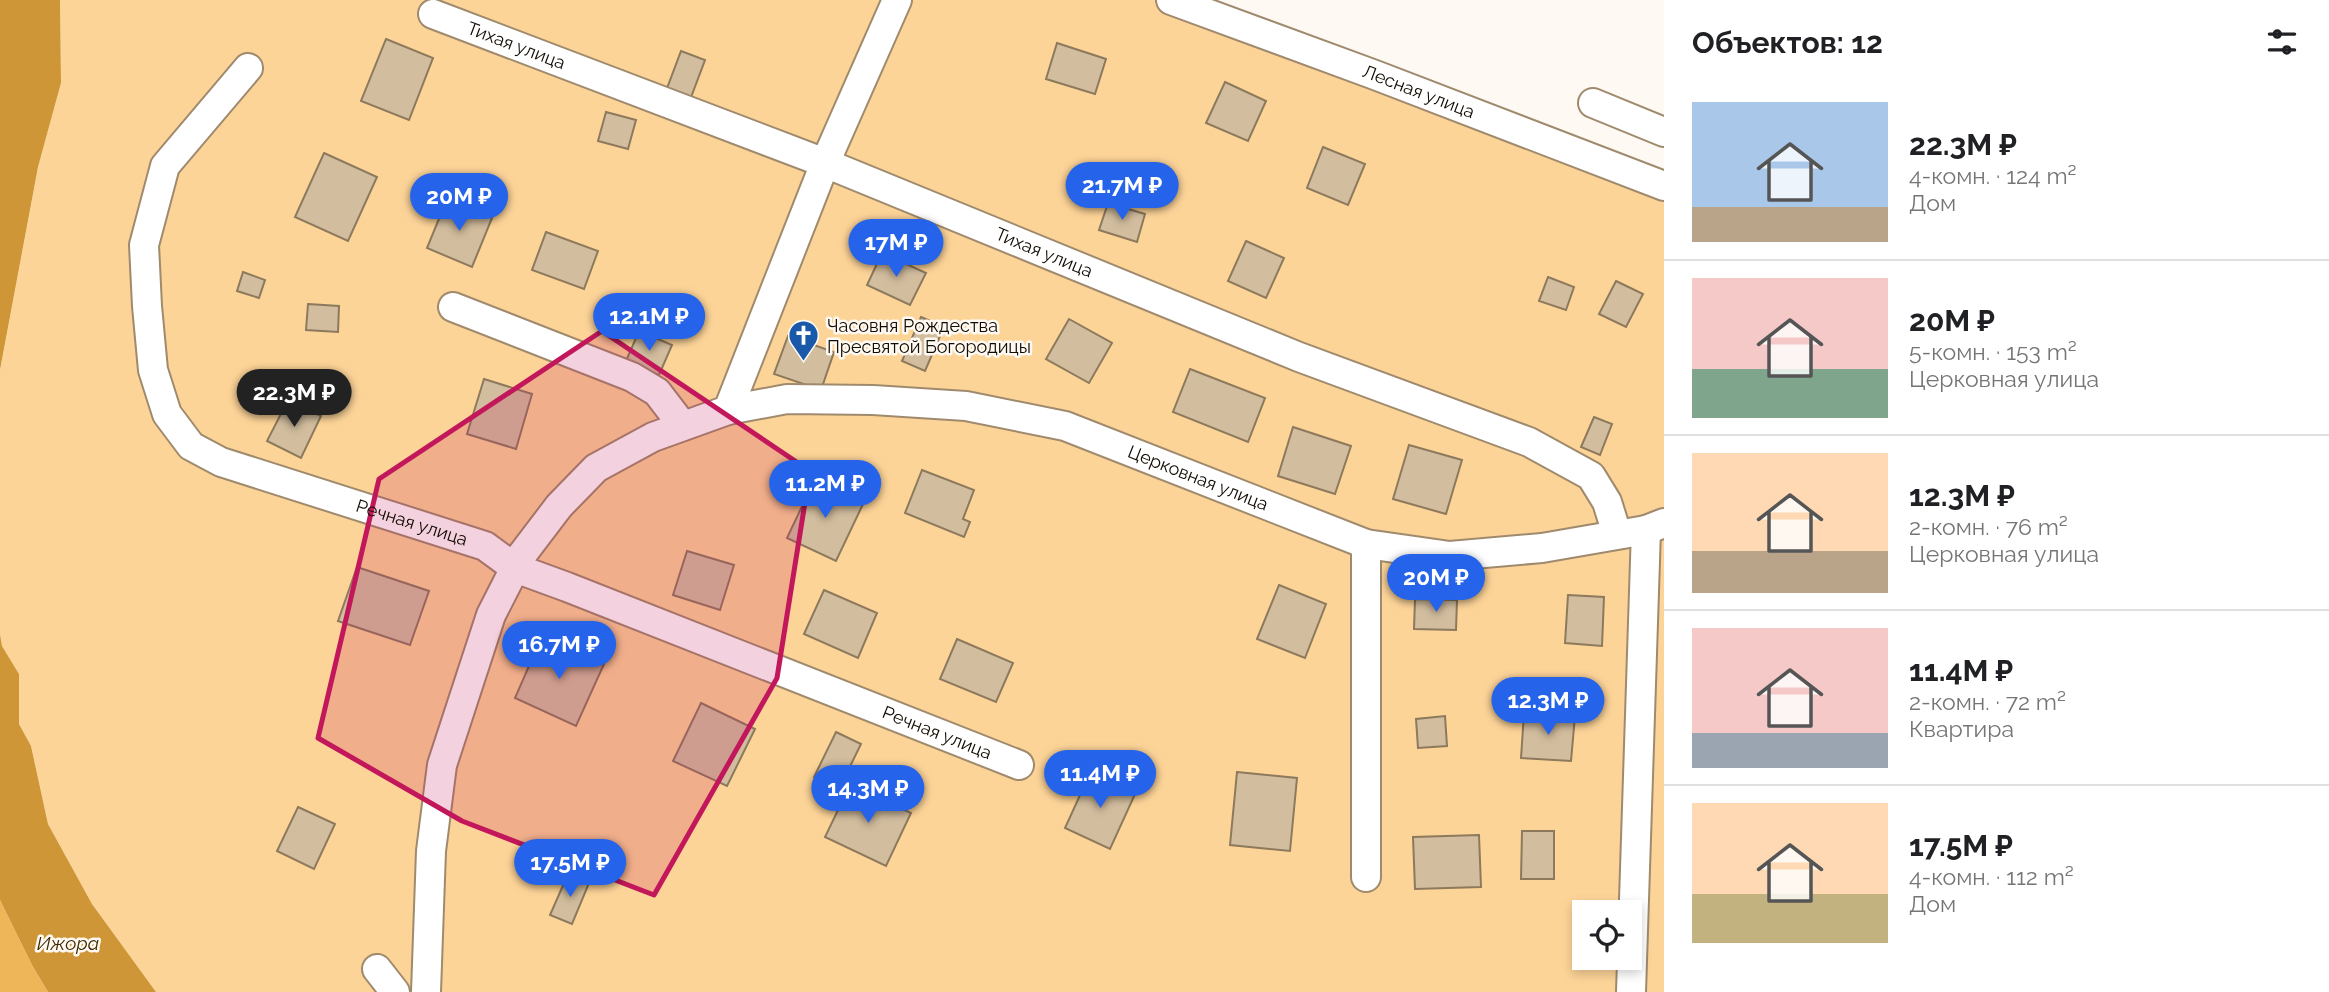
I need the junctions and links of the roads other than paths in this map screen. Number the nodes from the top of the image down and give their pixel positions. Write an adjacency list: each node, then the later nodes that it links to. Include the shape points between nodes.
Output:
1 (897, 0): 8 (street)
2 (1171, 0): 3 (street, Лесная улица)
3 (1212, 7): 9 (street, Лесная улица)
4 (433, 13): 8 (street, Тихая улица)
5 (248, 68): 16 (street, Речная улица, via 165,166 144,245 153,370 167,414 191,446 220,462 485,546)
6 (1594, 103): 7 (street)
7 (1664, 132)
8 (825, 163): 11 (street); 14 (street, Тихая улица, via 1299,357 1529,442 1591,475 1607,502)
9 (1664, 186)
10 (453, 307): 12 (street, via 632,377 657,392)
11 (728, 410): 12 (street, Церковная улица); 15 (street, Церковная улица, via 787,399 873,400 966,406 1053,423)
12 (682, 426): 16 (street, Церковная улица, via 596,468 559,506)
13 (1655, 526): 14 (street, Церковная улица); 22 (street)
14 (1617, 534): 15 (street, Церковная улица, via 1542,548 1450,556)
15 (1366, 544): 18 (street)
16 (515, 568): 17 (street, Речная улица); 21 (street, Церковная улица, via 491,615 442,765 431,852)
17 (1019, 765)
18 (1366, 877)
19 (377, 969): 20 (street)
20 (395, 992)
21 (426, 992)
22 (1631, 992)

